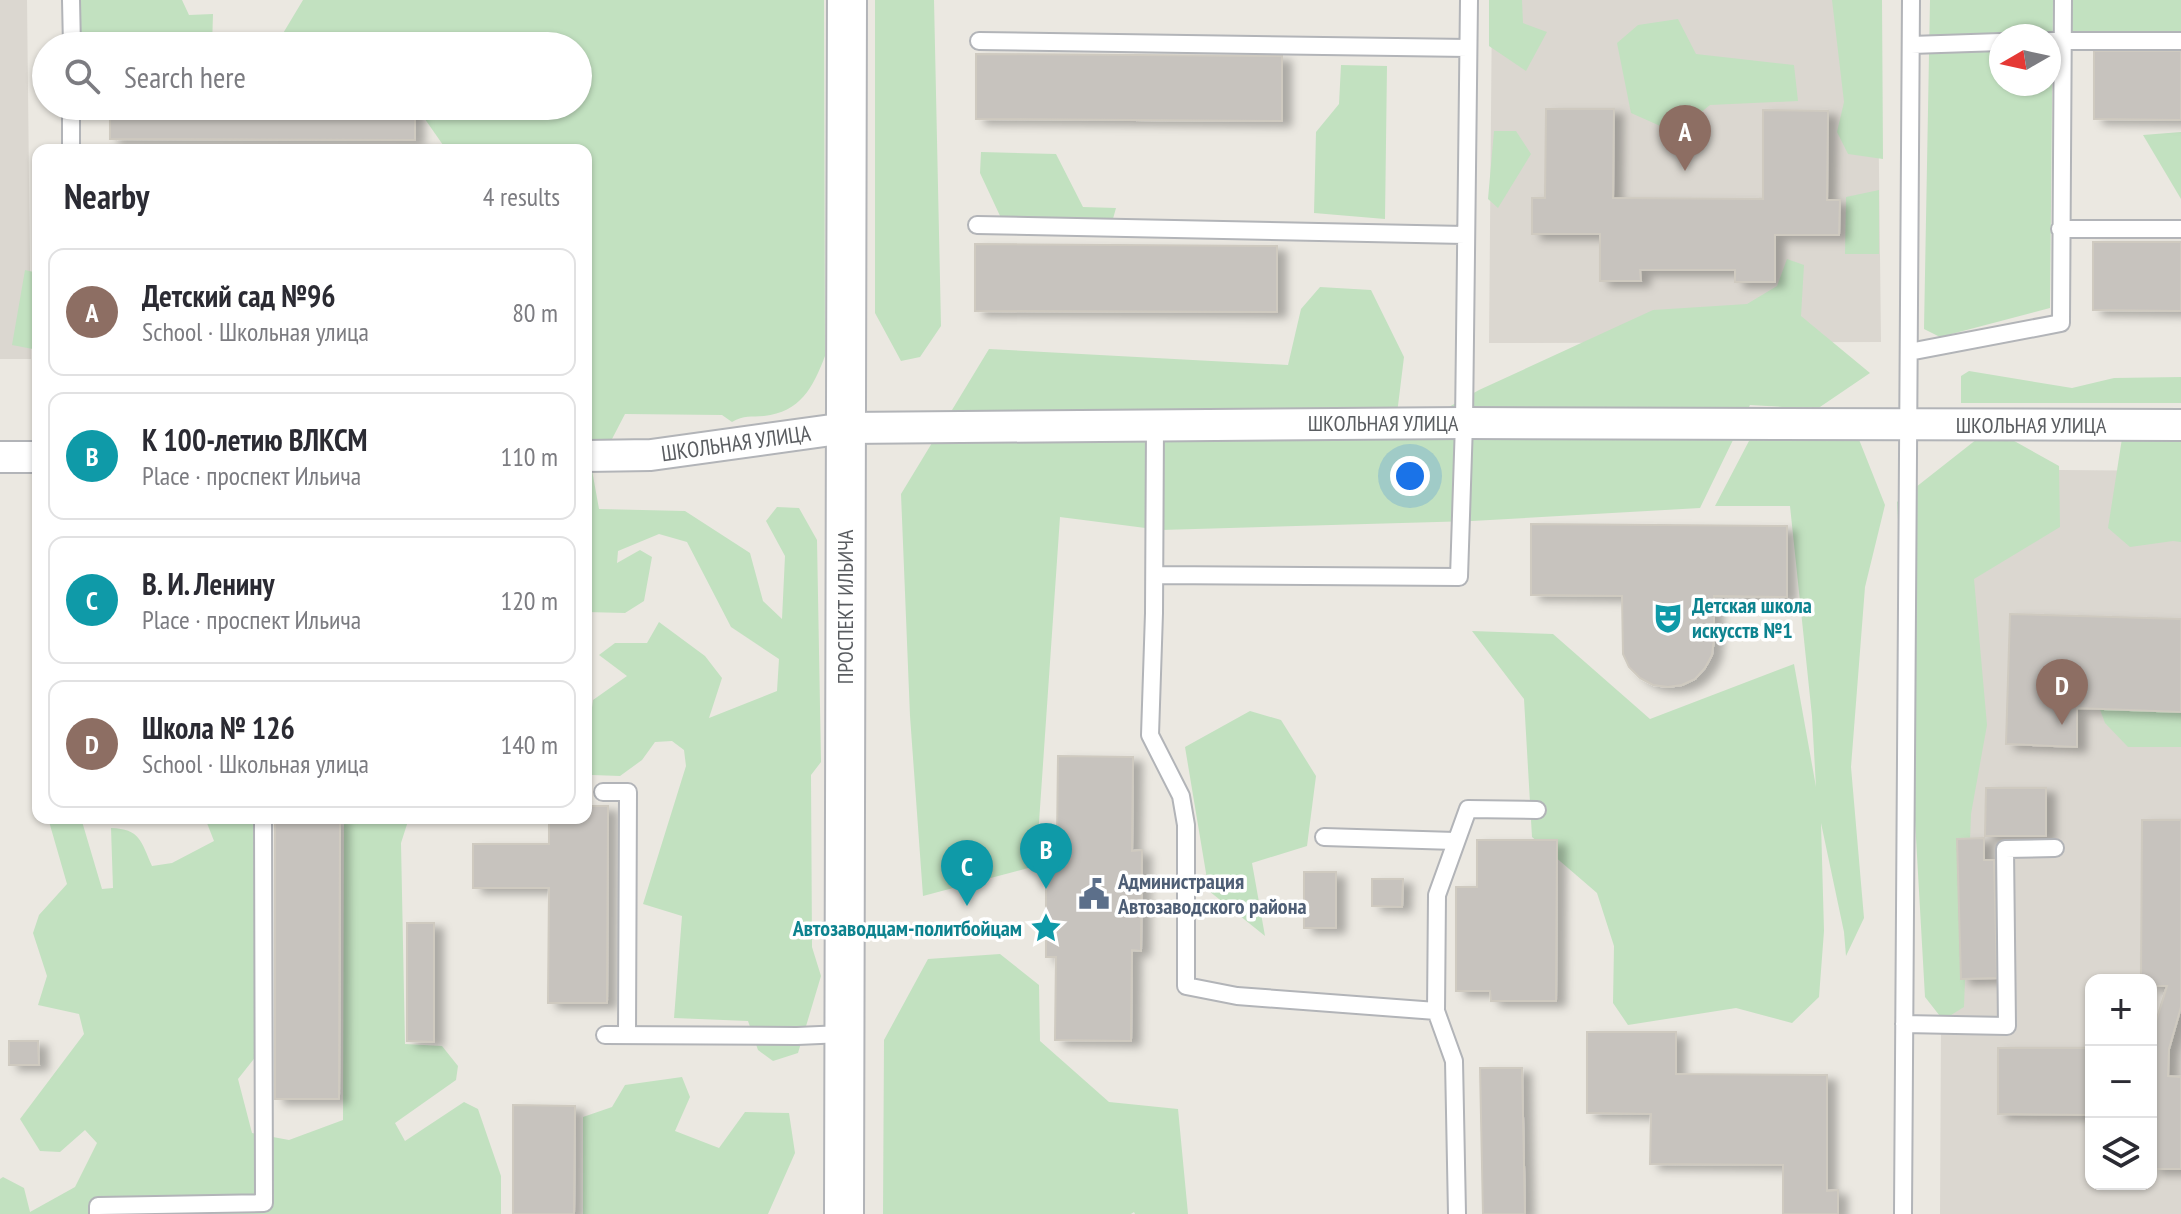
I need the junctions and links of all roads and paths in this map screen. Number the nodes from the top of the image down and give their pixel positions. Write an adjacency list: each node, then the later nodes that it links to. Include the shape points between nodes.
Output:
1 (71, 0): 7 (lane)
2 (847, 0): 26 (street, ПРОСПЕКТ ИЛЬИЧА)
3 (1469, 0): 13 (lane)
4 (1911, 0): 12 (lane)
5 (2063, 0): 6 (lane)
6 (2059, 24)
7 (72, 32)
8 (979, 41): 13 (lane)
9 (2061, 41): 10 (lane)
10 (2181, 41)
11 (1989, 42): 12 (lane)
12 (1911, 45): 21 (lane)
13 (1468, 48): 20 (lane)
14 (2057, 96): 18 (lane)
15 (71, 120): 16 (lane)
16 (71, 144)
17 (977, 225): 20 (lane)
18 (2060, 229): 19 (lane); 21 (lane, via 2061,323)
19 (2181, 229)
20 (1465, 235): 22 (lane)
21 (1909, 352): 23 (lane)
22 (1464, 423): 23 (street, ШКОЛЬНАЯ УЛИЦА); 24 (street, ШКОЛЬНАЯ УЛИЦА); 30 (lane, via 1459,577)
23 (1908, 424): 25 (street, ШКОЛЬНАЯ УЛИЦА); 38 (lane)
24 (1155, 425): 26 (street, ШКОЛЬНАЯ УЛИЦА); 30 (lane)
25 (2181, 425)
26 (846, 428): 27 (street, ШКОЛЬНАЯ УЛИЦА, via 651,455); 39 (street, ПРОСПЕКТ ИЛЬИЧА)
27 (592, 456)
28 (0, 457): 29 (street)
29 (32, 457)
30 (1155, 575): 37 (lane, via 1150,735 1181,796 1186,825 1186,986 1237,996)
31 (603, 792): 41 (lane, via 628,792)
32 (1537, 810): 35 (lane, via 1468,809)
33 (263, 824): 42 (lane, via 264,1203 98,1206)
34 (1324, 837): 35 (lane)
35 (1455, 841): 37 (lane, via 1437,895)
36 (2055, 848): 38 (lane, via 2005,849 2007,1026)
37 (1436, 1011): 44 (lane, via 1454,1061)
38 (1904, 1024): 45 (lane)
39 (843, 1034): 41 (lane); 43 (street, ПРОСПЕКТ ИЛЬИЧА)
40 (605, 1035): 41 (lane)
41 (627, 1035)
42 (98, 1214)
43 (844, 1214)
44 (1457, 1214)
45 (1903, 1214)

